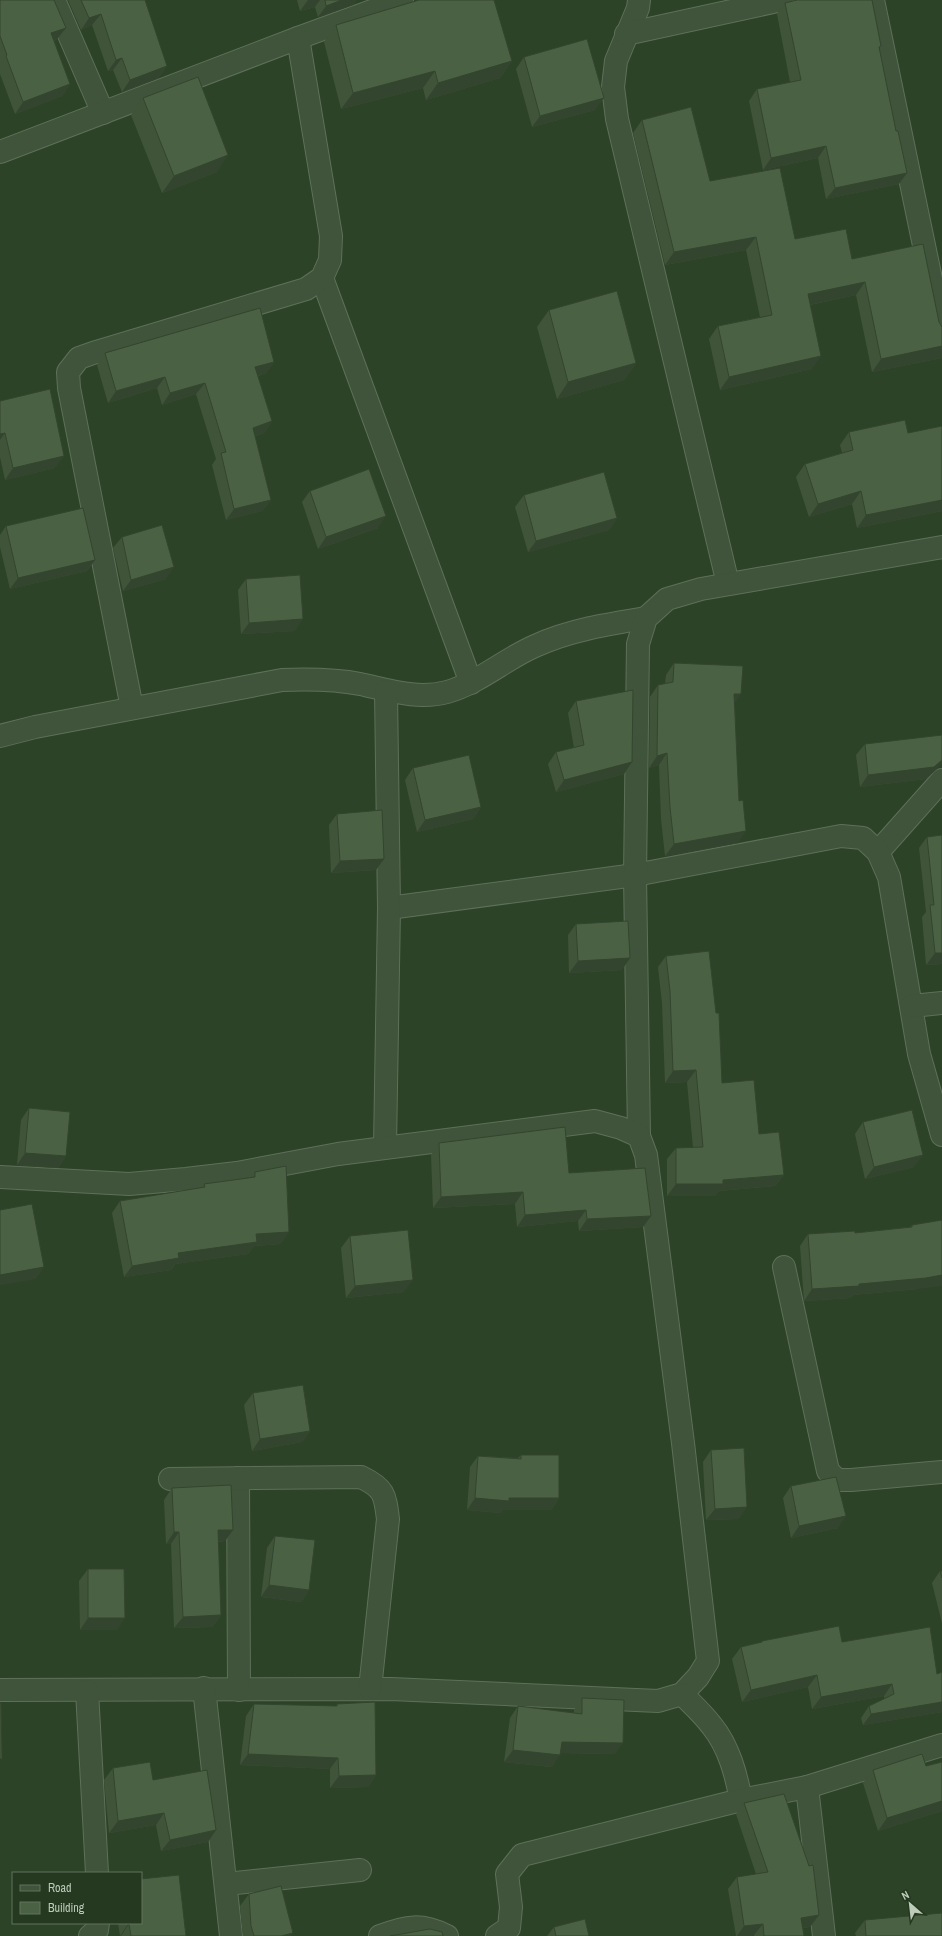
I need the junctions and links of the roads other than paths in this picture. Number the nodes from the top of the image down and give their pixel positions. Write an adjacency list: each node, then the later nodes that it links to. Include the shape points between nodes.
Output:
1 (54, 0): 8 (street)
2 (402, 0): 7 (street)
3 (639, 0): 6 (street)
4 (782, 0): 6 (street)
5 (873, 0): 11 (street)
6 (626, 34): 13 (street, via 616,61 613,87 617,119)
7 (298, 38): 8 (street); 10 (street, via 332,236 330,260)
8 (103, 113): 9 (street)
9 (0, 152)
10 (322, 278): 15 (street); 17 (street, via 306,289 79,358 68,372 69,388)
11 (942, 332)
12 (942, 547): 13 (street)
13 (728, 584): 14 (street, via 667,599)
14 (646, 618): 15 (street, via 572,632 542,643); 21 (street, via 638,644)
15 (471, 682): 16 (street, via 446,692 420,695)
16 (386, 691): 17 (street, via 311,678); 22 (street)
17 (132, 708): 18 (street)
18 (0, 735)
19 (942, 780): 20 (street)
20 (878, 852): 21 (street, via 862,838 841,836); 24 (street, via 889,877)
21 (635, 875): 22 (street); 26 (street)
22 (389, 908): 27 (street)
23 (942, 1003): 24 (street)
24 (912, 1006): 25 (street, via 919,1054)
25 (942, 1135)
26 (639, 1136): 27 (street, via 595,1121); 38 (street, via 646,1155 708,1661 698,1677)
27 (385, 1148): 28 (street, via 237,1173 129,1184)
28 (0, 1178)
29 (784, 1267): 30 (street, via 828,1471 837,1480)
30 (942, 1472)
31 (238, 1478): 32 (street); 34 (street, via 361,1477 377,1485 385,1499 388,1519); 36 (street)
32 (170, 1479)
33 (204, 1688): 36 (street); 37 (street); 44 (street)
34 (370, 1689): 36 (street); 38 (street, via 658,1701)
35 (0, 1690): 37 (street)
36 (239, 1690)
37 (86, 1691): 43 (street)
38 (682, 1694): 41 (street, via 712,1725 722,1741 731,1760)
39 (942, 1745): 40 (street)
40 (807, 1787): 41 (street); 51 (street)
41 (741, 1800): 50 (street, via 522,1855 508,1874 511,1906 509,1928)
42 (360, 1870): 44 (street)
43 (97, 1872)
44 (226, 1884): 47 (street)
45 (98, 1924): 46 (street, via 97,1930)
46 (90, 1936)
47 (231, 1936)
48 (380, 1936): 49 (street, via 403,1927 431,1928)
49 (447, 1936)
50 (497, 1936)
51 (824, 1936)

